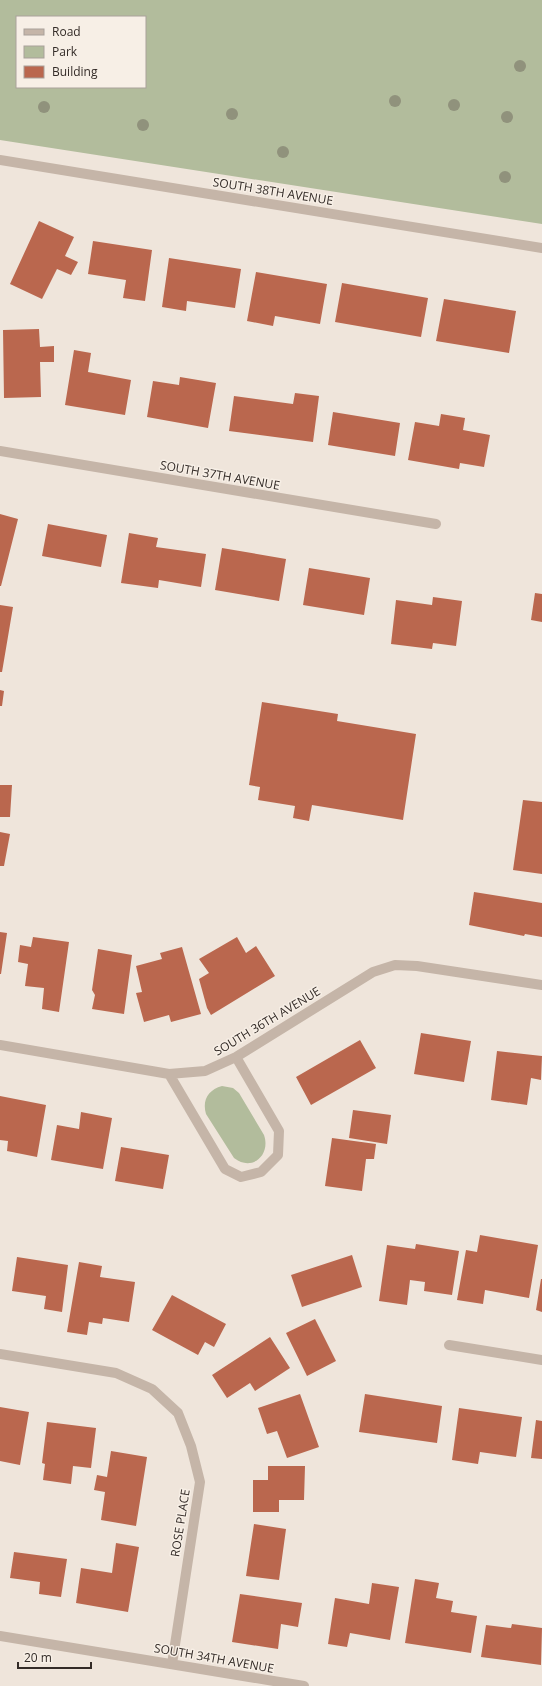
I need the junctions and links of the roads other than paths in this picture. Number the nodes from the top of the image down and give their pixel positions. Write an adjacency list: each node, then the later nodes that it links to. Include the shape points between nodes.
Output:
1 (0, 160): 2 (street, SOUTH 38TH AVENUE)
2 (542, 248)
3 (0, 451): 4 (street, SOUTH 37TH AVENUE)
4 (436, 524)
5 (542, 985): 7 (street, SOUTH 36TH AVENUE, via 395,965 373,972)
6 (0, 1045): 8 (street, SOUTH 36TH AVENUE)
7 (236, 1057): 8 (street, SOUTH 36TH AVENUE, via 205,1071); 8 (street, via 279,1131 278,1155 261,1172 241,1177 225,1169)
8 (169, 1074)
9 (449, 1345): 11 (street)
10 (0, 1354): 13 (street, ROSE PLACE, via 116,1372 152,1389 178,1413 191,1446 200,1482)
11 (542, 1360)
12 (0, 1636): 13 (street, SOUTH 34TH AVENUE)
13 (172, 1664): 14 (street, SOUTH 34TH AVENUE)
14 (304, 1686)

